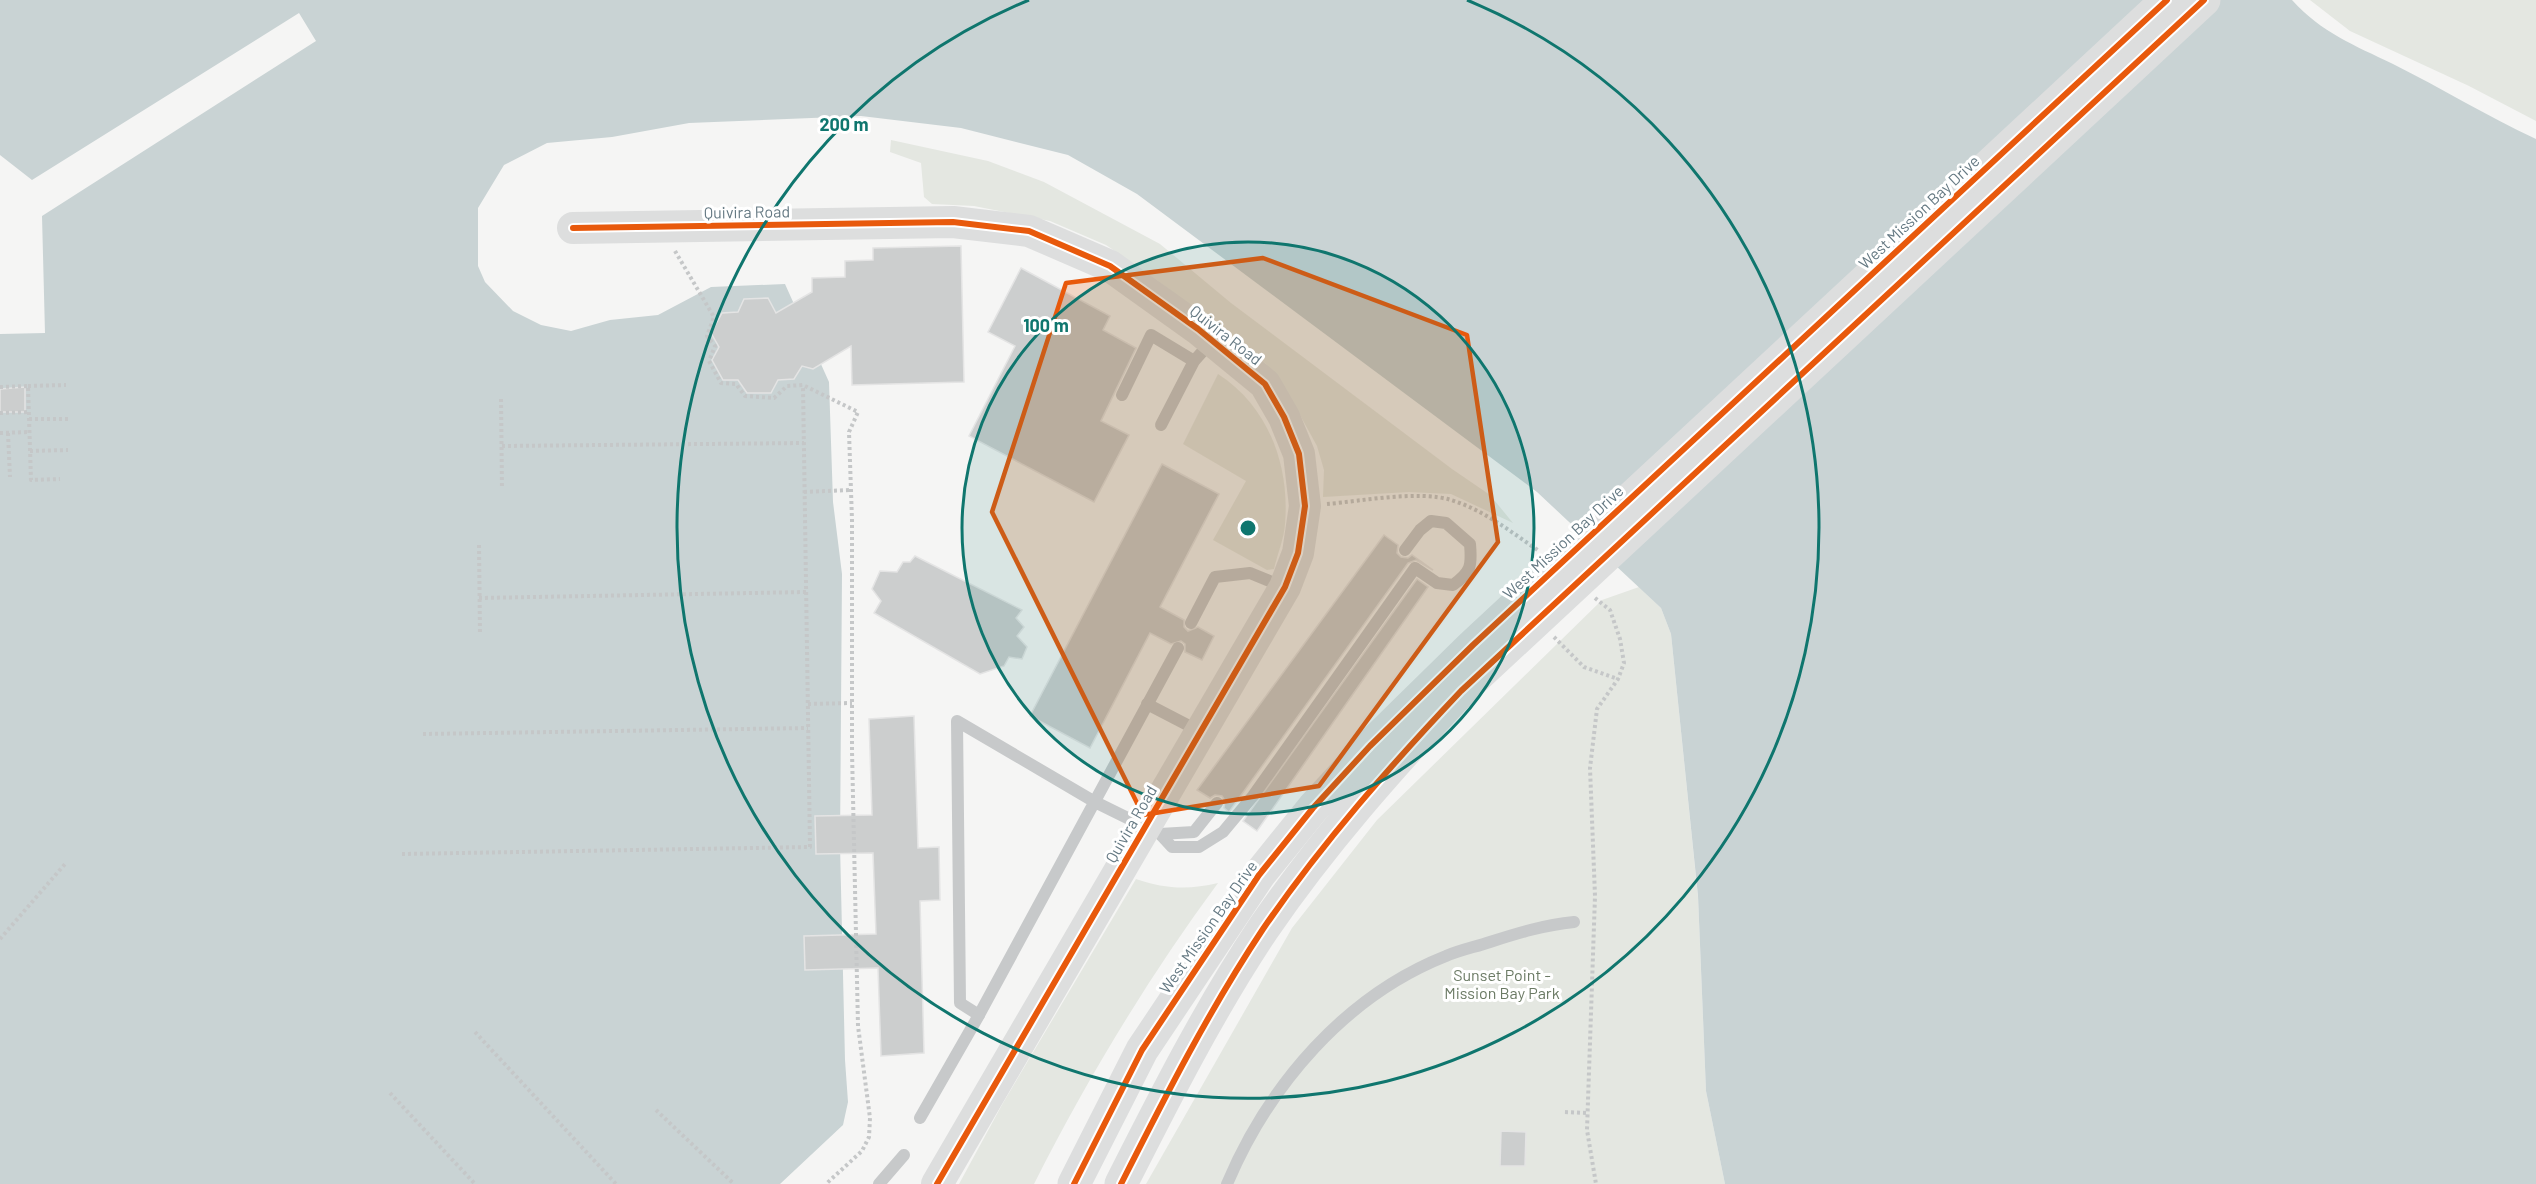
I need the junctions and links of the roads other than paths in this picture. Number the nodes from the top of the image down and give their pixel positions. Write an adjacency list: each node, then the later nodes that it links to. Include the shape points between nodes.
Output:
1 (2167, 0): 9 (main road, West Mission Bay Drive)
2 (2204, 0): 9 (main road, West Mission Bay Drive)
3 (573, 228): 4 (street, Quivira Road, via 953,222 1029,231 1110,266)
4 (1203, 351): 5 (lane, via 1150,334); 6 (lane); 8 (street, Quivira Road, via 1265,384 1299,454 1305,506 1298,554)
5 (1122, 395)
6 (1161, 425)
7 (1405, 550): 16 (lane, via 1431,521 1446,524 1470,544 1472,562 1466,575 1453,585 1437,583 1415,568 1253,796 1223,832 1199,847 1172,847)
8 (1285, 587): 10 (lane, via 1250,573 1215,577); 13 (street, Quivira Road)
9 (1536, 617): 23 (main road, West Mission Bay Drive, via 1370,746 1259,875 1142,1050); 24 (main road, West Mission Bay Drive, via 1461,691 1356,806 1263,929 1208,1018)
10 (1191, 623)
11 (1178, 648): 12 (lane)
12 (1147, 704): 13 (lane); 14 (lane)
13 (1201, 732): 16 (street, Quivira Road)
14 (1095, 802): 16 (lane); 18 (lane); 18 (lane, via 957,721 960,1004)
15 (1217, 803): 16 (lane, via 1194,832)
16 (1152, 831): 22 (street, Quivira Road)
17 (1574, 922): 25 (lane, via 1546,925 1445,956 1385,987 1324,1035 1279,1090)
18 (979, 1015): 19 (lane)
19 (920, 1118)
20 (904, 1155): 21 (lane)
21 (879, 1184)
22 (937, 1184)
23 (1074, 1184)
24 (1121, 1184)
25 (1227, 1184)

